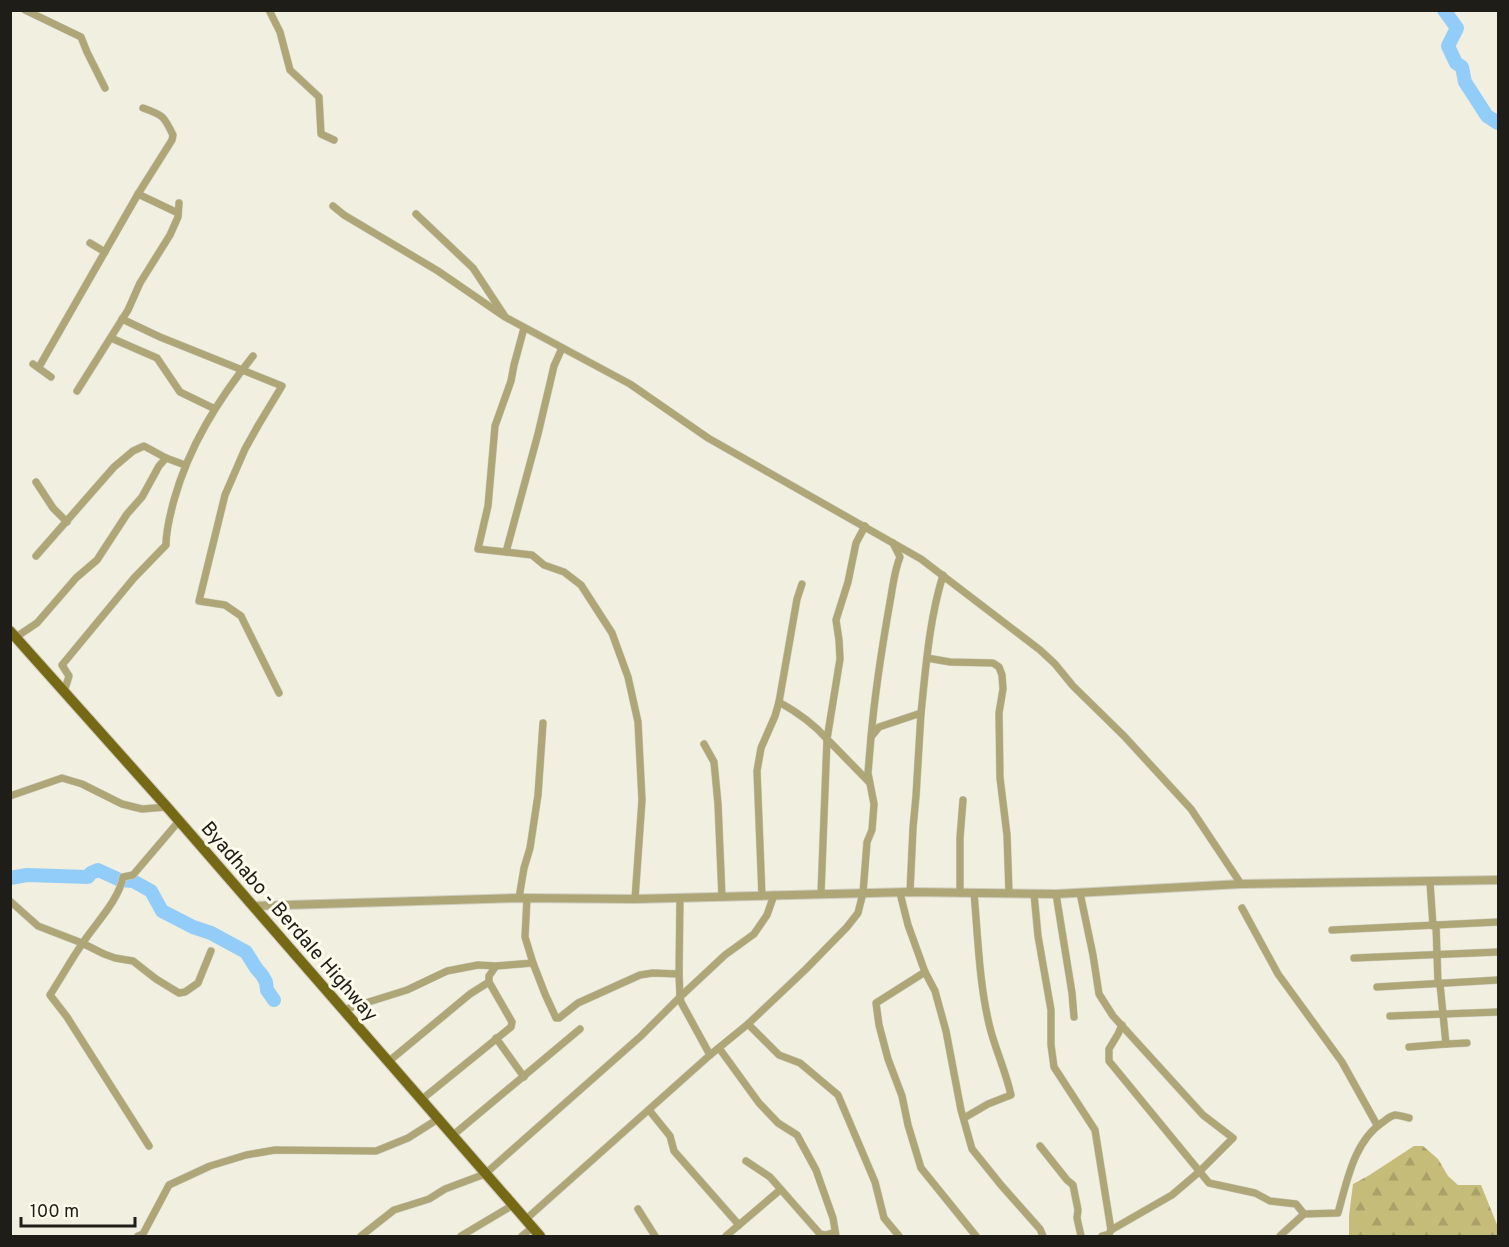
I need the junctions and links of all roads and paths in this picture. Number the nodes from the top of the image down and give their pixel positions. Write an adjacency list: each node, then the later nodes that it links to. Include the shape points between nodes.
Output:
1 (25, 10): 3 (street, via 81,37)
2 (268, 10): 5 (street, via 280,32 290,70 319,97 321,134)
3 (105, 88)
4 (143, 108): 6 (street, via 166,120 173,135)
5 (334, 140)
6 (138, 194): 9 (street); 12 (street)
7 (179, 203): 9 (street)
8 (333, 206): 13 (street)
9 (178, 213): 14 (street, via 170,235)
10 (416, 214): 13 (street, via 473,268)
11 (90, 243): 12 (street)
12 (105, 252): 20 (street, via 36,366)
13 (505, 317): 15 (street)
14 (122, 319): 16 (street); 19 (street)
15 (524, 328): 17 (street); 29 (street, via 512,381 495,426 488,506 478,549)
16 (111, 338): 21 (street); 22 (street, via 158,358 180,392)
17 (562, 348): 27 (street, via 630,384 708,438); 29 (street)
18 (253, 356): 19 (street)
19 (242, 370): 22 (street); 36 (street, via 282,386 245,449 225,495 200,601 225,605 241,616)
20 (51, 377)
21 (77, 391)
22 (215, 409): 24 (street)
23 (166, 458): 24 (street); 26 (street, via 144,446 133,451); 33 (street, via 97,560 37,623)
24 (185, 465): 35 (street, via 166,530 166,545 62,665 69,676)
25 (36, 482): 26 (street)
26 (67, 522): 30 (street)
27 (865, 526): 28 (street); 41 (street, via 856,543 836,620 840,659)
28 (892, 542): 31 (street); 40 (street, via 900,557)
29 (506, 552): 66 (street, via 532,555 573,578 612,633 628,677 638,722 642,800)
30 (36, 556)
31 (943, 575): 34 (street, via 934,604); 50 (street, via 1040,650 1124,736 1191,809)
32 (802, 584): 37 (street)
33 (13, 634): 35 (main road, Byadhabo - Berdale Highway)
34 (927, 658): 38 (street); 56 (street, via 999,666 1003,689 999,713 1000,778)
35 (64, 692): 46 (main road, Byadhabo - Berdale Highway)
36 (279, 693)
37 (779, 702): 41 (street, via 802,715); 62 (street, via 761,748 757,771)
38 (921, 713): 40 (street, via 879,727); 51 (street)
39 (543, 723): 64 (street, via 538,795 524,868)
40 (871, 737): 43 (street)
41 (826, 739): 43 (street); 58 (street)
42 (704, 744): 63 (street, via 714,762)
43 (870, 782): 52 (street, via 874,804)
44 (10, 796): 46 (street, via 62,778 122,804 142,809)
45 (963, 800): 54 (street)
46 (167, 807): 47 (main road, Byadhabo - Berdale Highway)
47 (179, 820): 68 (main road, Byadhabo - Berdale Highway); 73 (street, via 133,875 122,880 108,908)
48 (1498, 880): 49 (street)
49 (1430, 882): 50 (street); 71 (street)
50 (1240, 885): 57 (street)
51 (910, 892): 53 (street); 54 (street)
52 (862, 893): 53 (street); 58 (street); 92 (street, via 858,913 847,927)
53 (900, 893): 80 (street)
54 (960, 893): 55 (street)
55 (974, 893): 56 (street); 105 (street, via 990,1028 1011,1095)
56 (1009, 893): 59 (street)
57 (1080, 893): 60 (street); 93 (street, via 1099,994)
58 (821, 894): 61 (street)
59 (1034, 894): 60 (street); 122 (street, via 1051,1010 1054,1067 1095,1130)
60 (1056, 894): 91 (street)
61 (774, 895): 62 (street); 86 (street, via 754,934)
62 (762, 896): 63 (street)
63 (722, 897): 65 (street)
64 (523, 898): 66 (street); 68 (street); 78 (street, via 525,937)
65 (680, 898): 66 (street); 81 (street)
66 (635, 899)
67 (10, 901): 73 (street, via 38,926)
68 (254, 906): 87 (main road, Byadhabo - Berdale Highway)
69 (1242, 908): 108 (street, via 1278,974 1342,1062)
70 (1498, 922): 71 (street)
71 (1434, 925): 72 (street); 76 (street)
72 (1332, 930)
73 (82, 943): 74 (street, via 133,962 179,993 198,983); 110 (street, via 50,995)
74 (211, 951)
75 (1498, 952): 76 (street)
76 (1437, 955): 77 (street); 84 (street)
77 (1354, 958)
78 (533, 963): 79 (street); 81 (street, via 556,1018 578,1003 640,975)
79 (496, 966): 83 (street); 87 (street, via 447,971 407,990)
80 (925, 972): 105 (street, via 935,991 946,1031); 131 (street, via 876,1003 879,1025 921,1168)
81 (679, 974): 86 (street)
82 (1498, 980): 84 (street)
83 (489, 982): 95 (street, via 512,1022); 101 (street)
84 (1439, 984): 85 (street); 89 (street)
85 (1377, 987)
86 (680, 997): 100 (street); 114 (street)
87 (343, 1010): 101 (main road, Byadhabo - Berdale Highway)
88 (1498, 1012): 89 (street)
89 (1443, 1014): 90 (street); 97 (street)
90 (1390, 1016)
91 (1074, 1017)
92 (748, 1024): 99 (street); 130 (street, via 779,1054 800,1063 838,1095 875,1182 884,1218)
93 (1122, 1025): 113 (street, via 1109,1049 1109,1061); 113 (street, via 1203,1115 1233,1138)
94 (580, 1029): 102 (street)
95 (496, 1038): 102 (street); 103 (street)
96 (1467, 1043): 97 (street)
97 (1446, 1044): 98 (street)
98 (1409, 1047)
99 (719, 1048): 100 (street); 121 (street, via 759,1103 778,1123 797,1135 816,1170)
100 (710, 1055): 104 (street)
101 (388, 1062): 103 (main road, Byadhabo - Berdale Highway)
102 (524, 1077): 109 (street)
103 (421, 1100): 107 (main road, Byadhabo - Berdale Highway)
104 (649, 1110): 119 (street); 120 (street, via 670,1136 674,1150)
105 (964, 1118): 132 (street, via 972,1149)
106 (1409, 1118): 108 (street, via 1391,1116)
107 (438, 1119): 109 (main road, Byadhabo - Berdale Highway); 123 (street, via 408,1138 376,1150 275,1150 210,1166 169,1185 143,1234)
108 (1377, 1125): 118 (street, via 1361,1144 1338,1213)
109 (452, 1136): 114 (main road, Byadhabo - Berdale Highway)
110 (149, 1146)
111 (1040, 1146): 133 (street, via 1072,1185)
112 (746, 1161): 115 (street, via 770,1177)
113 (1199, 1172): 118 (street, via 1209,1183 1254,1193 1270,1201 1296,1204); 122 (street, via 1172,1196)
114 (485, 1174): 116 (main road, Byadhabo - Berdale Highway); 124 (street, via 394,1210)
115 (780, 1190): 120 (street); 121 (street, via 820,1234)
116 (513, 1205): 119 (main road, Byadhabo - Berdale Highway); 125 (street)
117 (638, 1209): 128 (street)
118 (1304, 1214): 134 (street)
119 (529, 1224): 126 (street); 127 (main road, Byadhabo - Berdale Highway)
120 (740, 1225): 129 (street)
121 (835, 1234)
122 (1108, 1234)
123 (138, 1236)
124 (361, 1236)
125 (461, 1236)
126 (522, 1236)
127 (540, 1236)
128 (655, 1236)
129 (726, 1236)
130 (899, 1236)
131 (976, 1236)
132 (1043, 1236)
133 (1081, 1236)
134 (1280, 1236)

